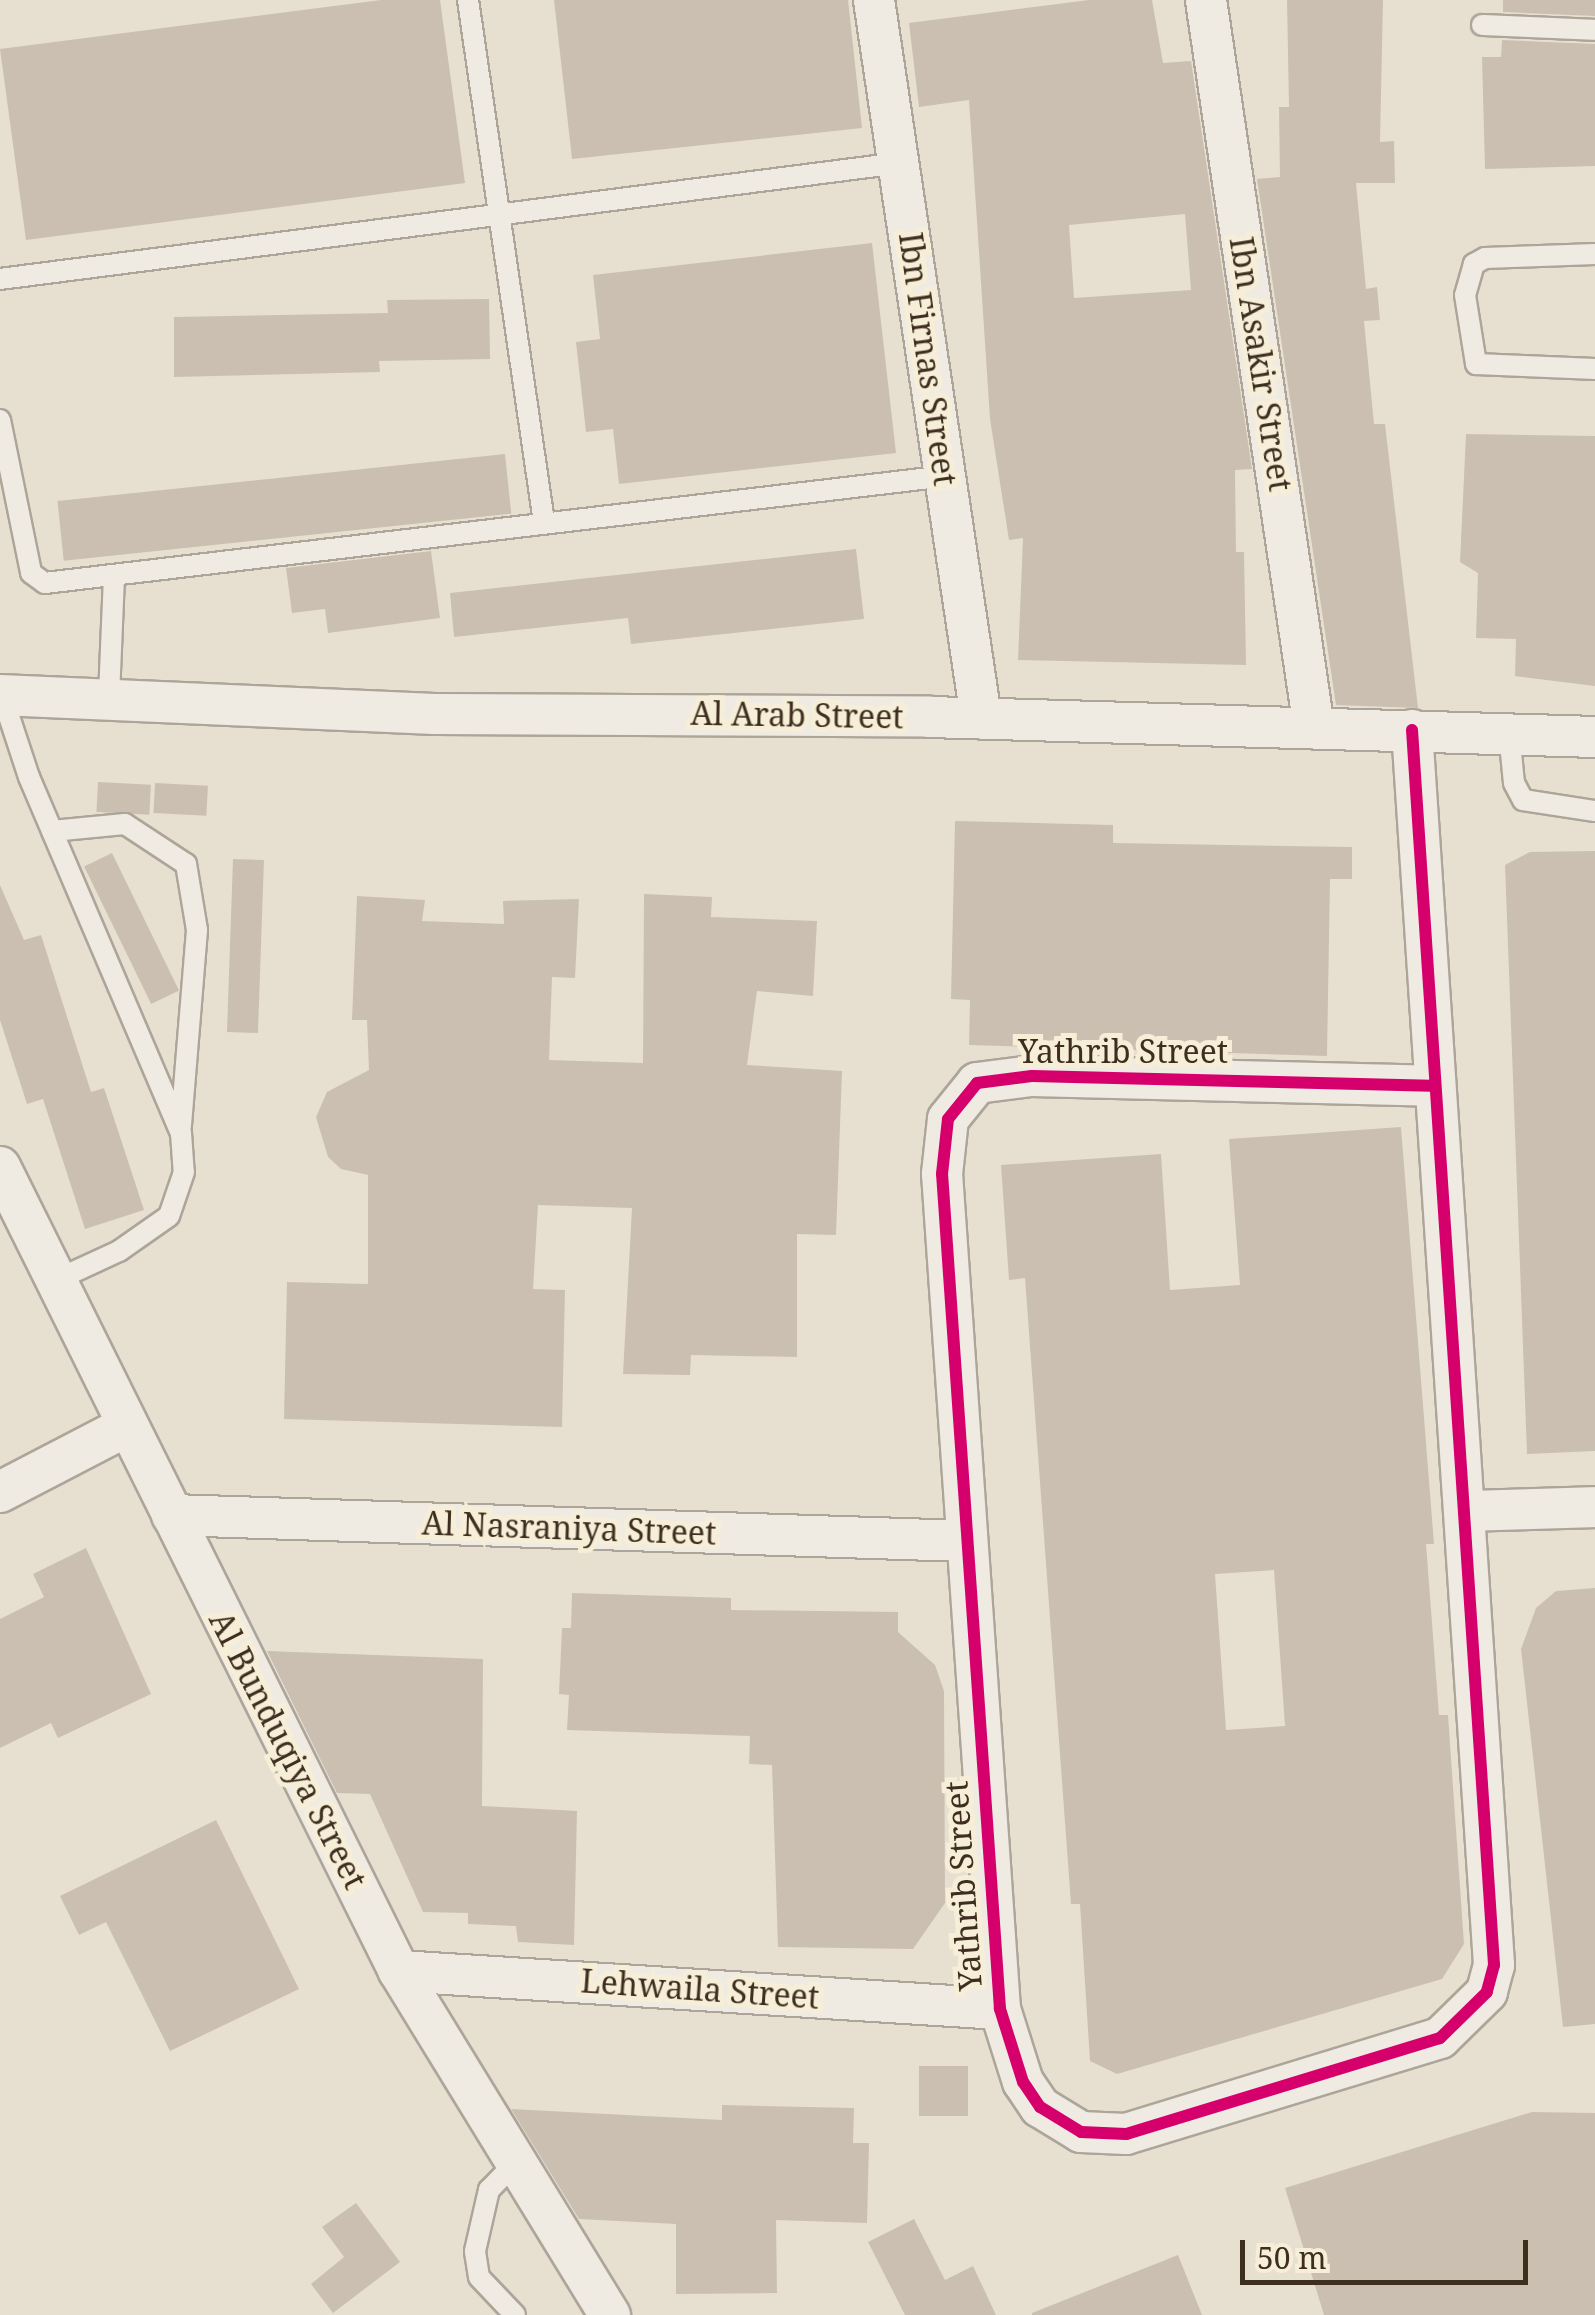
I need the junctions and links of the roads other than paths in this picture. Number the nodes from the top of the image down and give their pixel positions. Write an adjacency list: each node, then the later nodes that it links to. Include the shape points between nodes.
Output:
1 (468, 0): 7 (lane)
2 (874, 0): 6 (street, Ibn Firnas Street)
3 (1206, 0): 18 (street, Ibn Asakir Street)
4 (1482, 25): 5 (lane)
5 (1595, 30)
6 (899, 164): 7 (lane); 12 (street, Ibn Firnas Street)
7 (504, 214): 9 (lane); 13 (lane)
8 (1595, 254): 10 (lane, via 1485,258 1474,264 1465,295 1476,364)
9 (0, 279)
10 (1595, 368)
11 (0, 420): 14 (lane, via 33,577 45,583)
12 (946, 476): 13 (lane); 17 (street, Ibn Firnas Street)
13 (544, 522): 14 (lane)
14 (114, 575): 16 (lane)
15 (1, 695): 16 (street, Al Arab Street); 23 (lane)
16 (110, 696): 17 (street, Al Arab Street, via 435,714)
17 (982, 718): 18 (street, Al Arab Street)
18 (1314, 728): 19 (street, Al Arab Street)
19 (1412, 730): 20 (street, Al Arab Street); 24 (street, Yathrib Street)
20 (1509, 732): 21 (street, Al Arab Street); 22 (lane, via 1514,782 1523,800)
21 (1595, 737)
22 (1595, 811)
23 (52, 831): 25 (lane); 25 (lane, via 125,824 186,864 197,930)
24 (1431, 1086): 31 (street, Yathrib Street); 33 (street, Yathrib Street, via 1032,1076 978,1083 948,1119 942,1174)
25 (181, 1134): 27 (lane, via 184,1172 169,1216 119,1251)
26 (0, 1167): 27 (street, Al Bunduqiya Street)
27 (54, 1281): 28 (street, Al Bunduqiya Street)
28 (125, 1426): 29 (street); 32 (street, Al Bunduqiya Street)
29 (0, 1492)
30 (1595, 1507): 31 (street)
31 (1468, 1511): 35 (street, Yathrib Street, via 1496,1931 1487,1992 1466,2018 1440,2038 1126,2134 1081,2132 1040,2107 1024,2082)
32 (172, 1514): 33 (street, Al Nasraniya Street); 34 (street, Al Bunduqiya Street)
33 (966, 1541): 35 (street, Yathrib Street)
34 (400, 1971): 35 (street, Lehwaila Street); 36 (street, Al Bunduqiya Street)
35 (1000, 2009)
36 (516, 2162): 37 (lane, via 489,2190 475,2251 479,2276); 38 (street, Al Bunduqiya Street)
37 (515, 2315)
38 (610, 2315)

